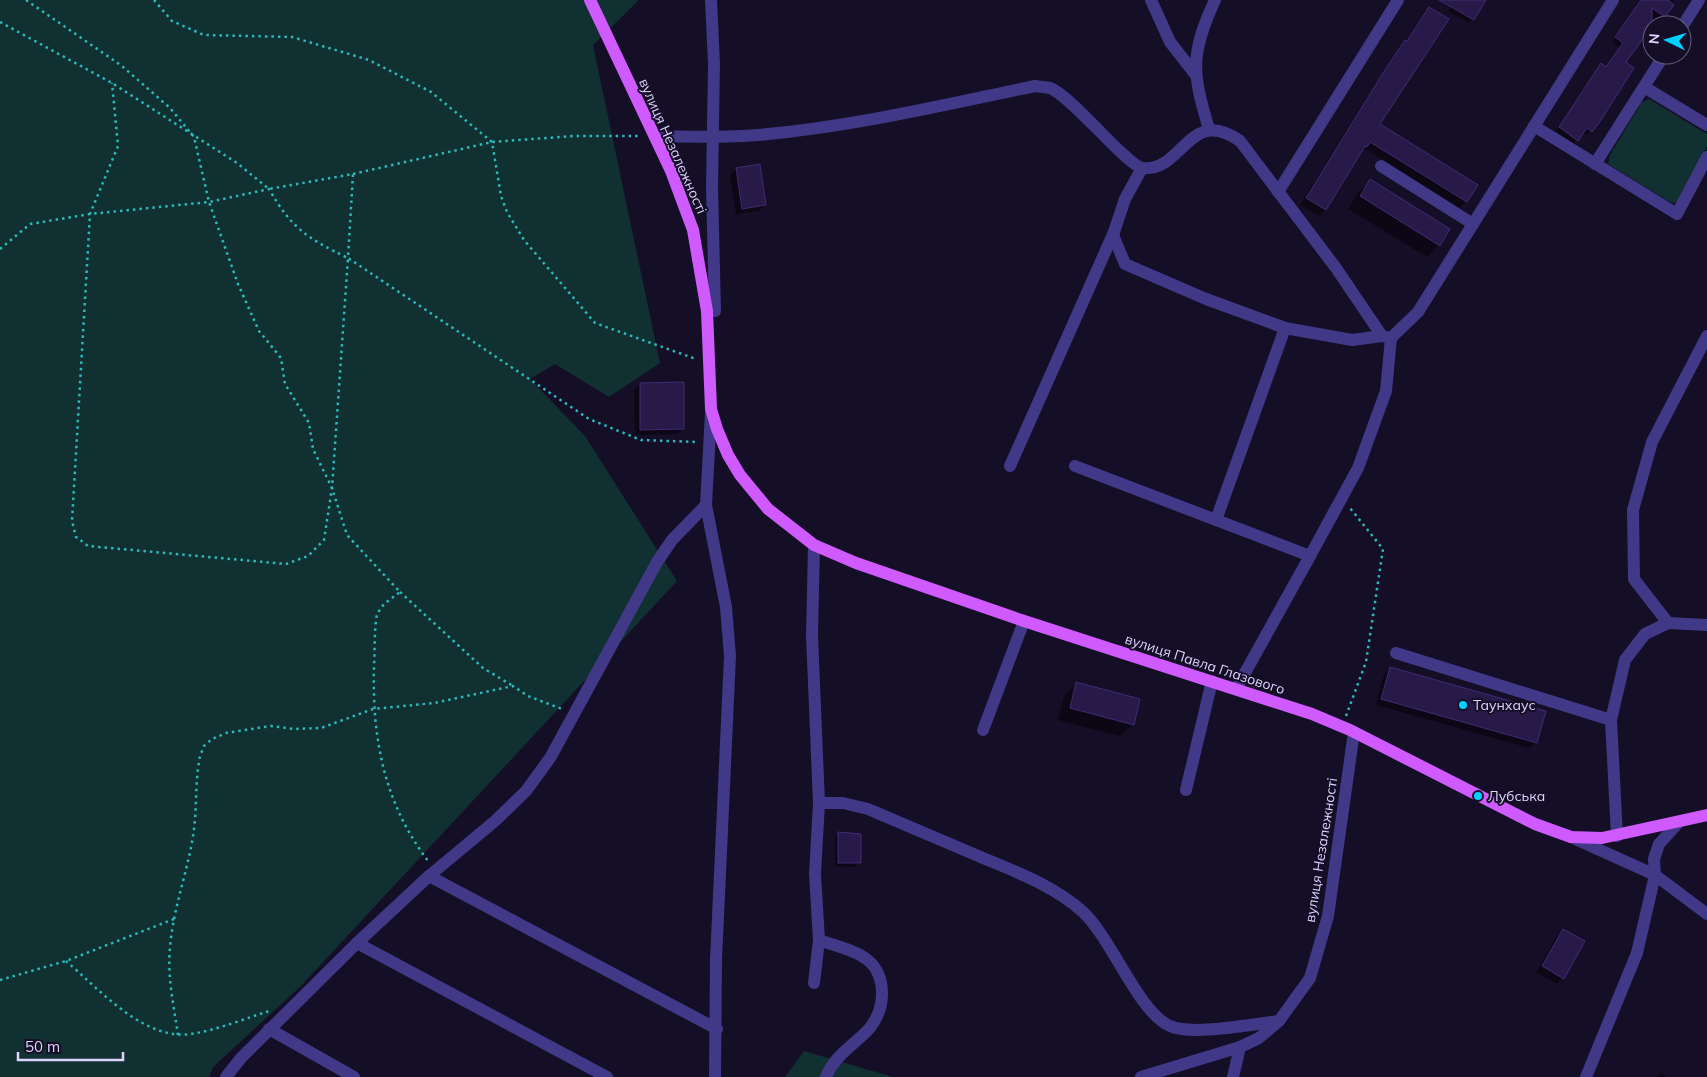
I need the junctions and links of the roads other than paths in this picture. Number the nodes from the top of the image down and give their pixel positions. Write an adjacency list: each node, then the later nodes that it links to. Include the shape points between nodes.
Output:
1 (590, 0): 15 (main road, вулиця Незалежності)
2 (711, 0): 16 (street)
3 (1151, 0): 10 (street, via 1170,42)
4 (1215, 0): 10 (street, via 1197,50)
5 (1398, 0): 21 (street)
6 (1613, 0): 13 (street)
7 (1699, 0): 8 (street)
8 (1689, 15)
9 (1658, 65): 11 (street)
10 (1194, 74): 14 (street)
11 (1644, 87): 12 (street); 18 (street)
12 (1707, 125)
13 (1534, 126): 18 (street); 22 (street)
14 (1209, 129): 20 (street, via 1159,165); 21 (street, via 1228,133 1240,141)
15 (655, 136): 16 (street); 28 (main road, вулиця Незалежності, via 693,230 706,311)
16 (713, 137): 20 (street, via 787,132 883,118 1035,86 1050,88 1063,96 1118,150); 24 (street)
17 (1707, 157): 18 (street, via 1677,214)
18 (1595, 164)
19 (1381, 166): 22 (street)
20 (1142, 168): 23 (street, via 1125,199)
21 (1278, 192): 27 (street)
22 (1473, 224): 27 (street, via 1418,312)
23 (1114, 232): 25 (street, via 1125,264); 30 (street)
24 (714, 310)
25 (1285, 328): 27 (street, via 1352,340); 33 (street)
26 (1707, 336): 37 (street, via 1652,442 1634,510 1634,579)
27 (1386, 337): 35 (street, via 1386,391 1358,468)
28 (711, 409): 29 (main road, вулиця Незалежності); 32 (street)
29 (717, 429): 34 (main road, вулиця Павла Глазового, via 728,454 753,492)
30 (1010, 466)
31 (1075, 466): 33 (street)
32 (706, 505): 51 (street, via 672,540 657,562 550,758 526,791); 58 (street, via 726,607 730,656 716,960)
33 (1216, 520): 35 (street)
34 (814, 545): 36 (main road, вулиця Павла Глазового, via 864,566); 46 (street, via 812,636)
35 (1310, 556): 41 (street)
36 (1024, 621): 40 (main road, вулиця Павла Глазового); 43 (street)
37 (1668, 623): 38 (street); 42 (street, via 1645,634 1625,660)
38 (1707, 626)
39 (1396, 653): 42 (street)
40 (1212, 681): 41 (main road, вулиця Павла Глазового); 45 (street)
41 (1236, 689): 44 (main road, вулиця Павла Глазового)
42 (1611, 720): 50 (street)
43 (983, 730)
44 (1354, 732): 49 (main road, вулиця Павла Глазового, via 1535,824); 57 (street, вулиця Незалежності, via 1328,916 1310,978)
45 (1186, 790)
46 (819, 803): 54 (street, via 814,874); 57 (street, via 843,803 868,809 1021,874 1054,892 1083,912 1107,941 1144,1002 1159,1020 1170,1027 1215,1028)
47 (1707, 815): 48 (main road)
48 (1679, 822): 50 (main road); 52 (street, via 1659,844 1654,859)
49 (1571, 836): 50 (main road); 52 (street, вулиця Павла Глазового)
50 (1617, 836)
51 (433, 873): 55 (street); 58 (street)
52 (1656, 875): 53 (street, вулиця Павла Глазового); 68 (street, via 1637,953)
53 (1707, 914)
54 (819, 940): 56 (street); 65 (street, via 867,958 882,980 881,1004 875,1021 840,1056)
55 (357, 942): 59 (street); 63 (street)
56 (814, 983)
57 (1279, 1021): 60 (street, вулиця Незалежності, via 1259,1038)
58 (717, 1028): 64 (street)
59 (269, 1029): 61 (street); 62 (street)
60 (1240, 1047): 66 (street, вулиця Незалежності); 67 (street)
61 (226, 1077)
62 (354, 1077)
63 (607, 1077)
64 (715, 1077)
65 (826, 1077)
66 (1141, 1077)
67 (1234, 1077)
68 (1586, 1077)

